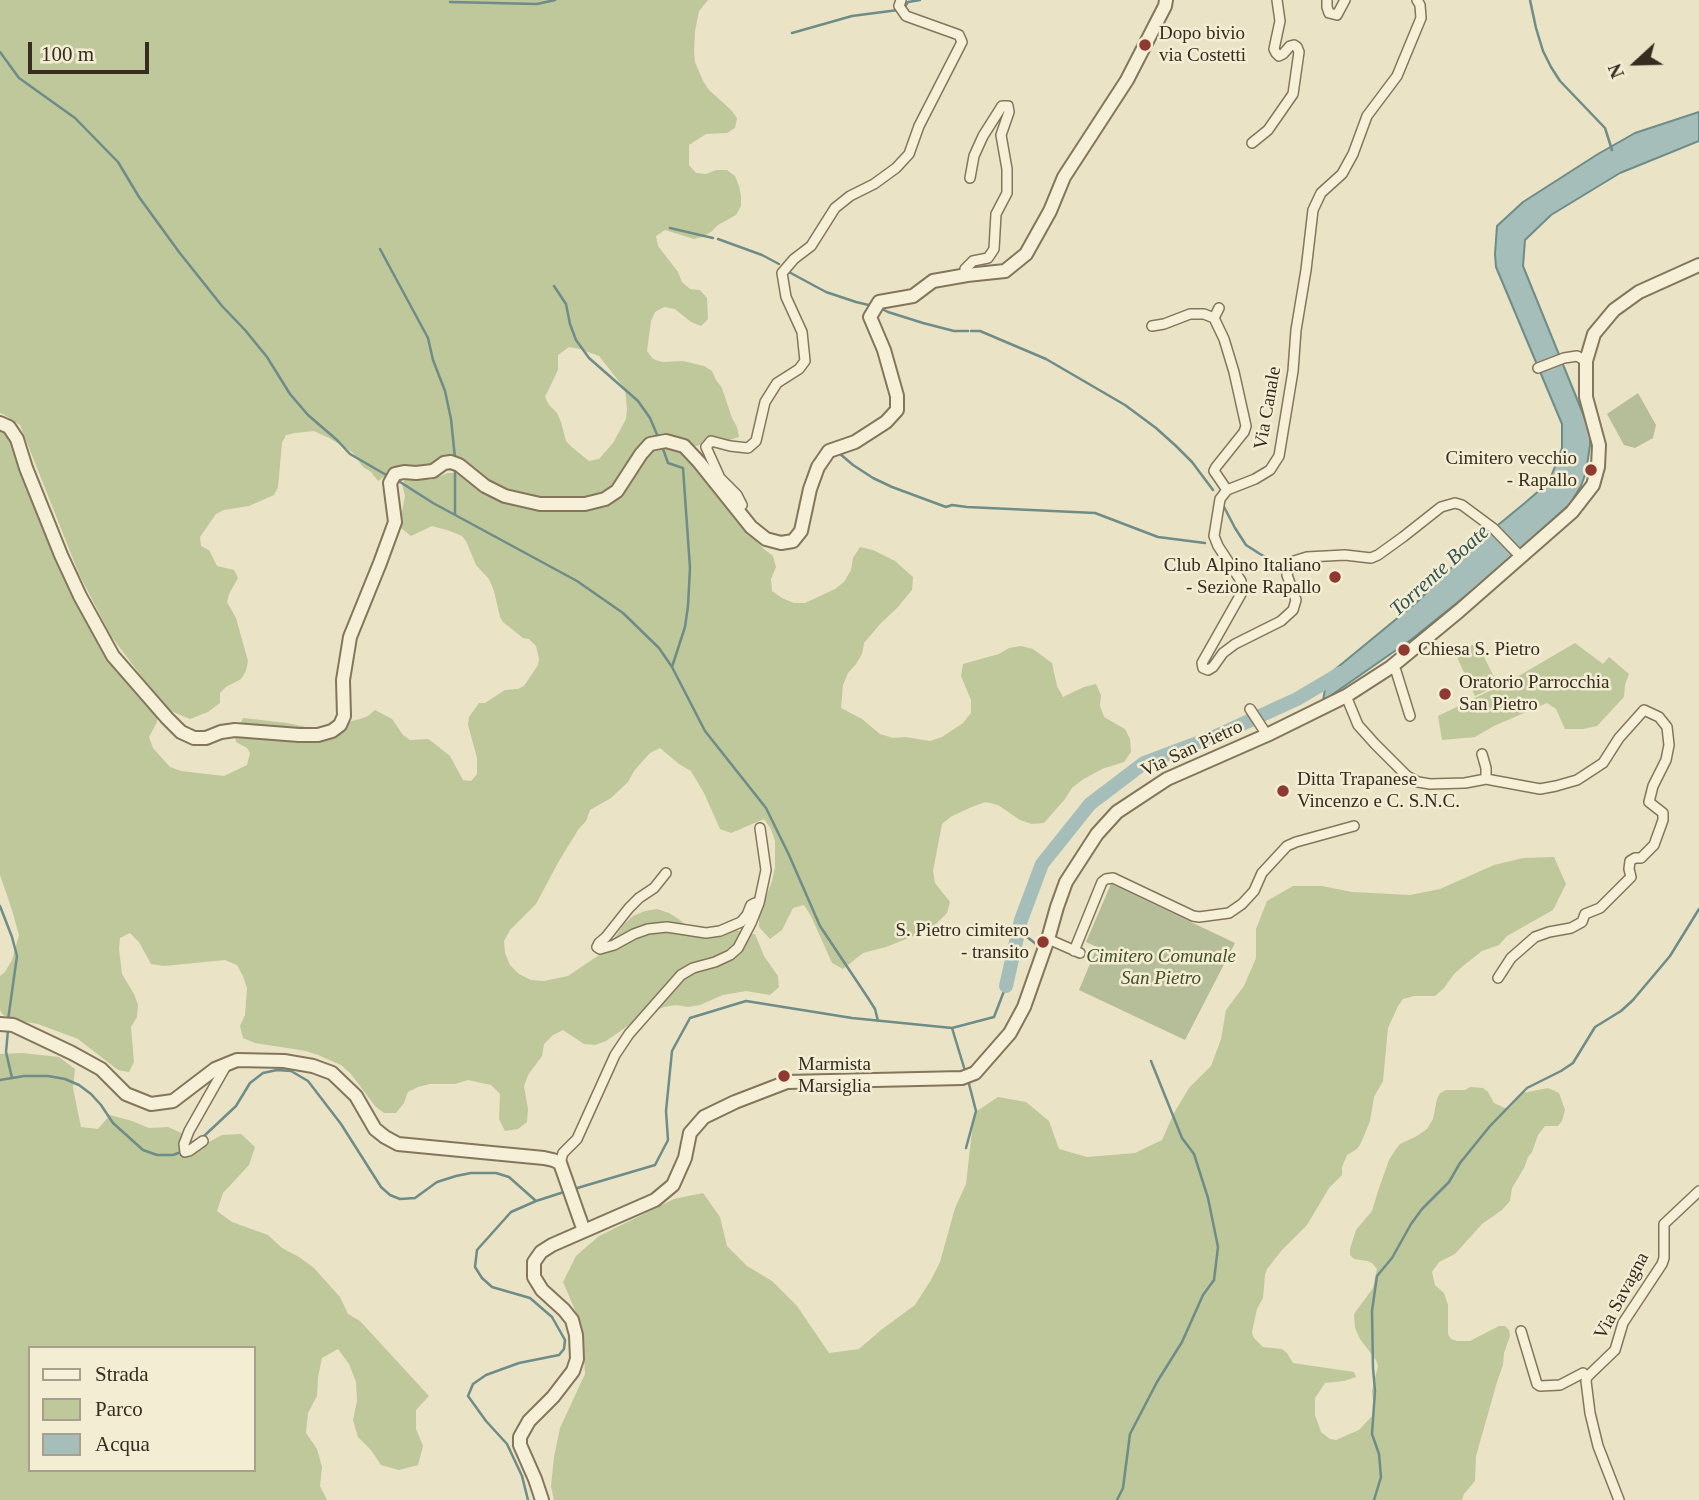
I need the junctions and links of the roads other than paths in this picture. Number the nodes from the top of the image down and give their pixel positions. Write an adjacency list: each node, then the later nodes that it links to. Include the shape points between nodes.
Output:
1 (901, 0): 18 (street, via 899,6 906,16 959,35 962,42 909,153 897,168 835,208 811,246 782,272 786,297 802,332 805,361 777,383 765,402 756,441 748,448 711,441 706,447 720,478 737,495 741,505)
2 (1166, 0): 10 (street, via 1127,80 1064,177 1026,254 1005,271)
3 (1277, 0): 7 (street, via 1276,53 1283,54 1294,45 1299,52 1293,94 1268,130)
4 (1327, 0): 5 (street, via 1329,13 1337,15)
5 (1345, 0)
6 (1417, 0): 17 (street, Via Canale, via 1421,18 1397,76 1367,116 1342,174 1321,194 1314,210 1279,456 1270,470 1255,480)
7 (1252, 143)
8 (971, 178): 10 (street, via 983,136 1002,106 1008,106 1001,135 1007,193 996,214 994,249 988,258 973,261 965,269)
9 (1699, 265): 14 (street, Via San Pietro, via 1639,292 1614,310 1594,334)
10 (967, 275): 18 (street, via 933,281 913,296 879,302 870,317 884,350 897,410 855,442 829,451 818,467 801,531 793,541 766,539)
11 (1219, 308): 12 (street)
12 (1214, 318): 13 (street, via 1190,314); 17 (street, via 1247,426 1214,471)
13 (1152, 326)
14 (1586, 360): 15 (street, via 1564,358); 19 (street, Via San Pietro, via 1586,397 1599,445 1596,477 1572,512)
15 (1538, 368)
16 (0, 423): 18 (street, via 9,427 16,439 61,555 113,656 167,718 194,738 235,730 318,735 340,725 349,637 395,522 390,483 396,474 433,471 452,462 505,496 540,504 584,504 617,491 650,444 666,441 684,446)
17 (1227, 490): 19 (street, via 1220,499 1214,536 1241,581 1241,594 1202,663 1208,670 1223,653 1293,610 1296,600 1287,575 1294,561 1345,555 1371,558 1441,506 1462,505)
18 (737, 510)
19 (1519, 555): 20 (street, Via San Pietro)
20 (1391, 667): 21 (street, Via San Pietro); 23 (street)
21 (1346, 696): 24 (street, Via San Pietro); 26 (street, via 1358,725 1407,776 1430,783)
22 (1252, 712): 24 (street)
23 (1410, 716)
24 (1267, 735): 31 (street, Via San Pietro, via 1167,779 1117,812 1066,882)
25 (1482, 754): 26 (street)
26 (1486, 779): 32 (street, via 1540,789 1577,780 1603,763 1644,710 1667,727 1666,760 1649,802 1662,813 1663,820 1654,845 1641,858 1630,861 1630,877 1600,908 1585,914 1572,928 1535,937 1511,958)
27 (1354, 826): 31 (street, via 1287,846 1262,873 1254,891 1229,913 1193,916 1113,878 1106,879 1077,952)
28 (760, 828): 30 (street, via 766,870)
29 (666, 873): 30 (street, via 597,947 667,926 720,931 741,922 751,905)
30 (759, 903): 36 (street, via 738,948 681,975 629,1034 577,1139 563,1153)
31 (1048, 939): 38 (street, Via San Pietro, via 1010,1033 975,1073 962,1078 787,1082 735,1101 704,1117 690,1133 673,1185 655,1200)
32 (1498, 978)
33 (0, 1024): 34 (street, via 13,1025 72,1053 101,1069 126,1094 151,1104 173,1101)
34 (227, 1064): 35 (street, via 190,1131 186,1152); 36 (street, via 284,1061 332,1073 356,1096 375,1129 398,1144 544,1158)
35 (203, 1141)
36 (562, 1169): 38 (street)
37 (1699, 1191): 40 (street, Via Savagna, via 1664,1224 1662,1264 1623,1323 1615,1350)
38 (582, 1225): 41 (street, Via San Pietro, via 545,1248 533,1267 542,1290 572,1320 577,1359 573,1371 520,1437)
39 (1521, 1331): 40 (street, via 1537,1384 1560,1385 1583,1373)
40 (1587, 1377): 42 (street, via 1598,1446)
41 (542, 1500)
42 (1619, 1500)

